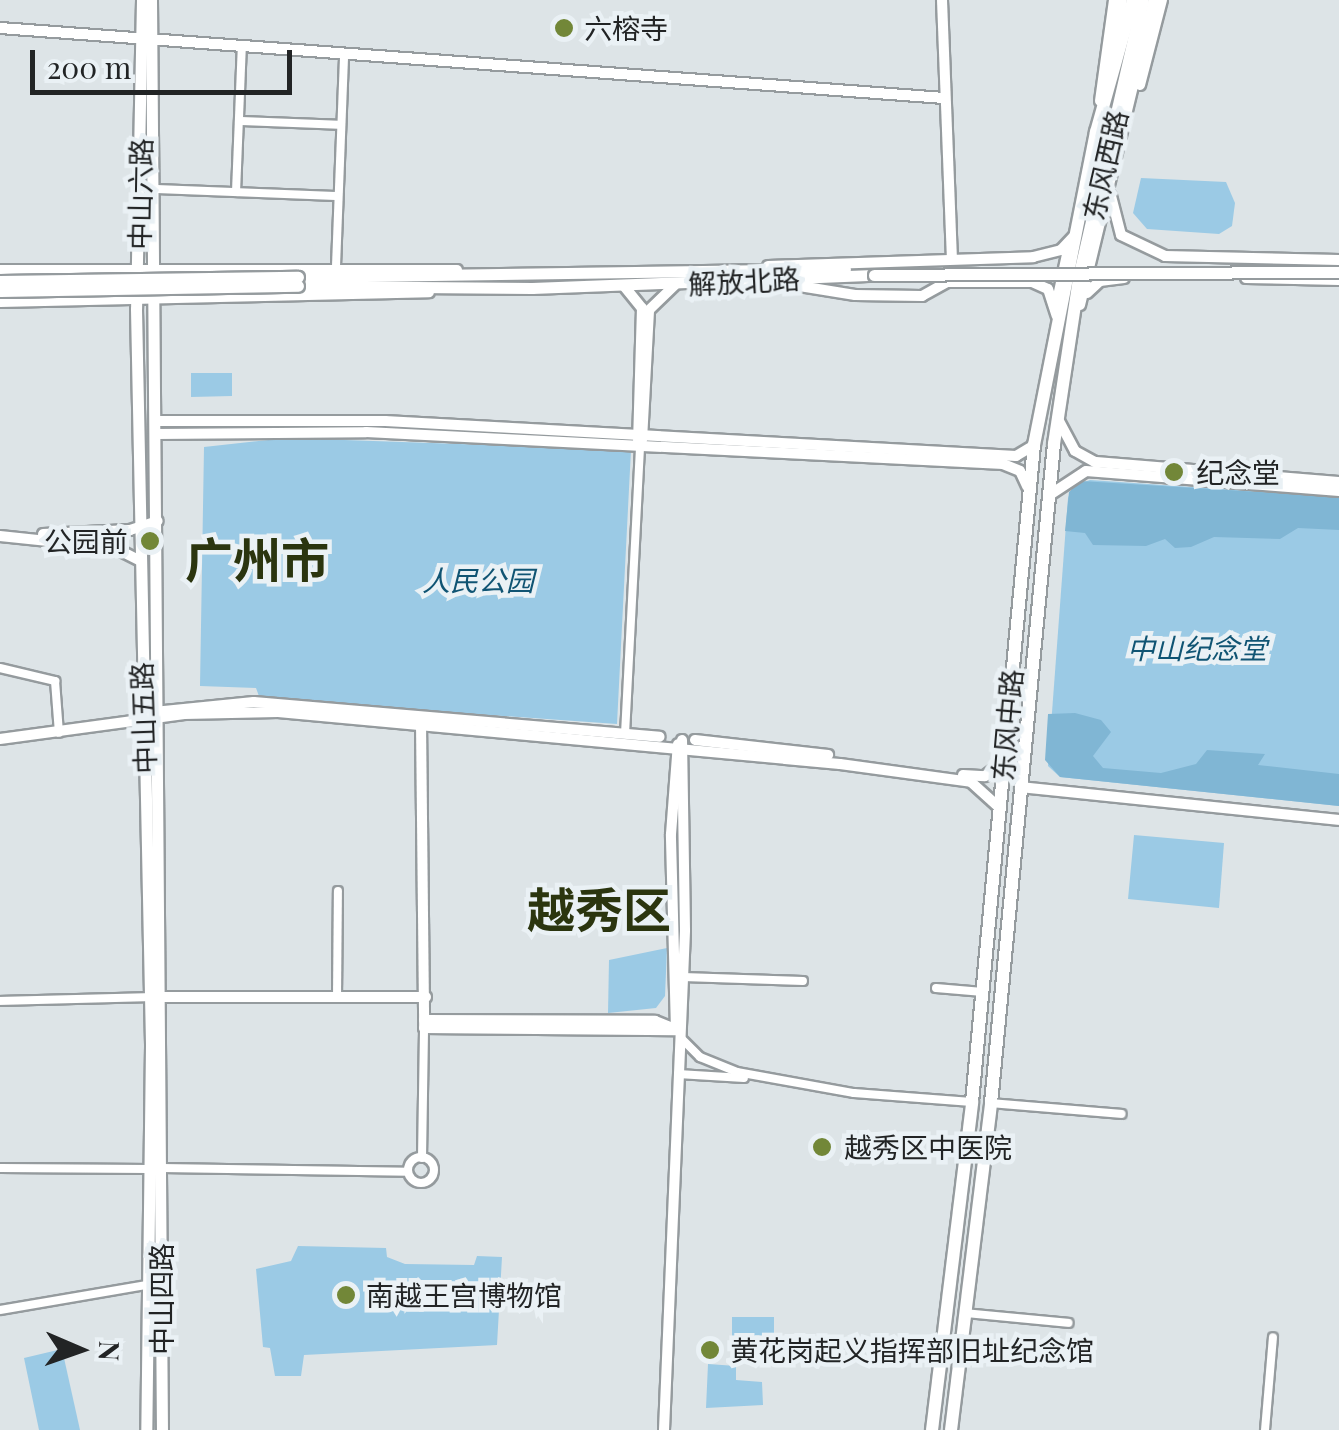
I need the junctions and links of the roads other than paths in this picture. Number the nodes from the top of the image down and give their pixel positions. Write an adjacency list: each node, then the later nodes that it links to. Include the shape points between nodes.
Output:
1 (142, 0): 12 (main road, 中山六路)
2 (151, 0): 12 (main road, 中山六路)
3 (942, 0): 15 (street)
4 (1114, 0): 18 (street)
5 (1122, 0): 10 (street)
6 (1133, 0): 10 (highway)
7 (1143, 0): 20 (highway, 东风西路)
8 (1154, 0): 19 (street)
9 (1162, 0): 19 (street)
10 (1121, 27): 18 (highway, 东风中路)
11 (0, 28): 12 (street)
12 (147, 39): 13 (street); 22 (main road, 中山六路); 36 (main road, 中山六路)
13 (242, 45): 14 (street); 16 (street)
14 (344, 53): 15 (street); 17 (street)
15 (944, 98): 28 (street)
16 (239, 121): 17 (street); 23 (street)
17 (341, 125): 24 (street)
18 (1096, 132): 25 (highway, 东风中路)
19 (1118, 147): 21 (street)
20 (1106, 170): 21 (street); 48 (highway, 东风西路)
21 (1110, 186): 26 (street, via 1122,235); 48 (street)
22 (154, 189): 23 (street); 36 (main road, 中山六路)
23 (236, 192): 24 (street)
24 (338, 196): 29 (street)
25 (1075, 236): 28 (street, via 1040,256); 47 (highway, 东风中路)
26 (1165, 256): 33 (street); 35 (street, via 1150,263)
27 (937, 258): 28 (street); 30 (street); 40 (street)
28 (952, 258)
29 (336, 266): 32 (street); 36 (street)
30 (765, 266): 32 (main road, 解放北路); 34 (main road, 解放北路)
31 (0, 270): 36 (street)
32 (483, 270): 38 (main road, 解放北路)
33 (1339, 270): 34 (main road, 解放北路, bridge); 35 (street)
34 (874, 272): 39 (main road, 解放北路)
35 (1157, 277): 48 (street, via 1095,284)
36 (148, 280): 37 (main road, bridge); 38 (main road, 解放北路, bridge); 43 (street); 44 (main road, bridge); 45 (main road, 中山五路); 45 (street); 50 (main road, 中山五路)
37 (0, 281)
38 (298, 282): 43 (main road, 解放北路)
39 (765, 282): 40 (street, via 855,296 922,296); 41 (main road, 解放北路)
40 (947, 282): 47 (street, via 1038,282 1052,294)
41 (675, 285): 42 (main road, 解放北路); 51 (street, via 649,310)
42 (624, 286): 43 (main road, 解放北路); 51 (street, via 642,308)
43 (482, 288)
44 (0, 291)
45 (136, 299): 46 (street); 58 (main road, 中山五路)
46 (0, 302)
47 (1058, 318): 52 (highway, 东风中路)
48 (1071, 331): 49 (highway, 东风中路)
49 (1058, 418): 53 (street, via 1075,450 1094,462); 56 (highway, 东风中路)
50 (156, 428): 51 (street); 57 (main road, 中山五路)
51 (640, 440): 52 (street, via 1010,456); 55 (street, via 1003,464 1020,471); 67 (street)
52 (1034, 445): 55 (highway, 东风中路)
53 (1339, 482)
54 (1339, 491): 56 (street, via 1086,471)
55 (1028, 492): 70 (highway, 东风中路)
56 (1047, 497): 71 (highway, 东风中路)
57 (158, 521): 58 (street); 63 (main road, 中山五路)
58 (140, 528): 60 (street); 61 (main road, 中山五路)
59 (0, 536): 60 (street)
60 (18, 536): 61 (street, via 116,548)
61 (140, 560): 64 (main road, 中山五路)
62 (0, 668): 66 (street, via 55,681)
63 (158, 713): 64 (street); 65 (street, via 248,710); 79 (main road, 中山五路)
64 (141, 722): 66 (street); 79 (main road, 中山五路)
65 (423, 723): 67 (street); 69 (street); 81 (street)
66 (59, 733): 68 (street)
67 (626, 734): 69 (street)
68 (0, 739)
69 (681, 744): 70 (street, via 972,776 992,773); 72 (street, via 971,782); 75 (street); 84 (street, via 671,817)
70 (1004, 760): 72 (highway, 东风中路)
71 (1020, 787): 73 (street); 88 (highway, 东风中路)
72 (999, 808): 78 (highway, 东风中路)
73 (1339, 820)
74 (338, 892): 80 (street)
75 (684, 977): 76 (street); 84 (street)
76 (803, 981)
77 (936, 988): 78 (street)
78 (983, 992): 87 (highway, 东风中路)
79 (156, 997): 80 (street); 82 (street); 92 (main road, 中山五路)
80 (337, 997): 81 (street)
81 (426, 998): 83 (street)
82 (0, 1000)
83 (427, 1024): 84 (street); 90 (street)
84 (676, 1030): 85 (street); 86 (street, via 713,1064)
85 (675, 1074): 86 (street); 101 (street)
86 (774, 1079): 87 (street)
87 (972, 1102): 102 (highway, 东风中路)
88 (990, 1103): 89 (street); 96 (highway, 东风中路)
89 (1122, 1114)
90 (422, 1158): 93 (street); 93 (street, via 433,1167 431,1178 418,1182)
91 (0, 1168): 92 (street)
92 (156, 1169): 93 (street); 94 (main road, 中山四路); 100 (main road, 中山四路)
93 (408, 1172)
94 (146, 1285): 95 (street); 99 (main road, 中山四路)
95 (0, 1310)
96 (965, 1313): 97 (street); 103 (highway, 东风中路)
97 (1069, 1323)
98 (1273, 1337): 104 (street)
99 (146, 1430)
100 (162, 1430)
101 (664, 1430)
102 (932, 1430)
103 (951, 1430)
104 (1266, 1430)

